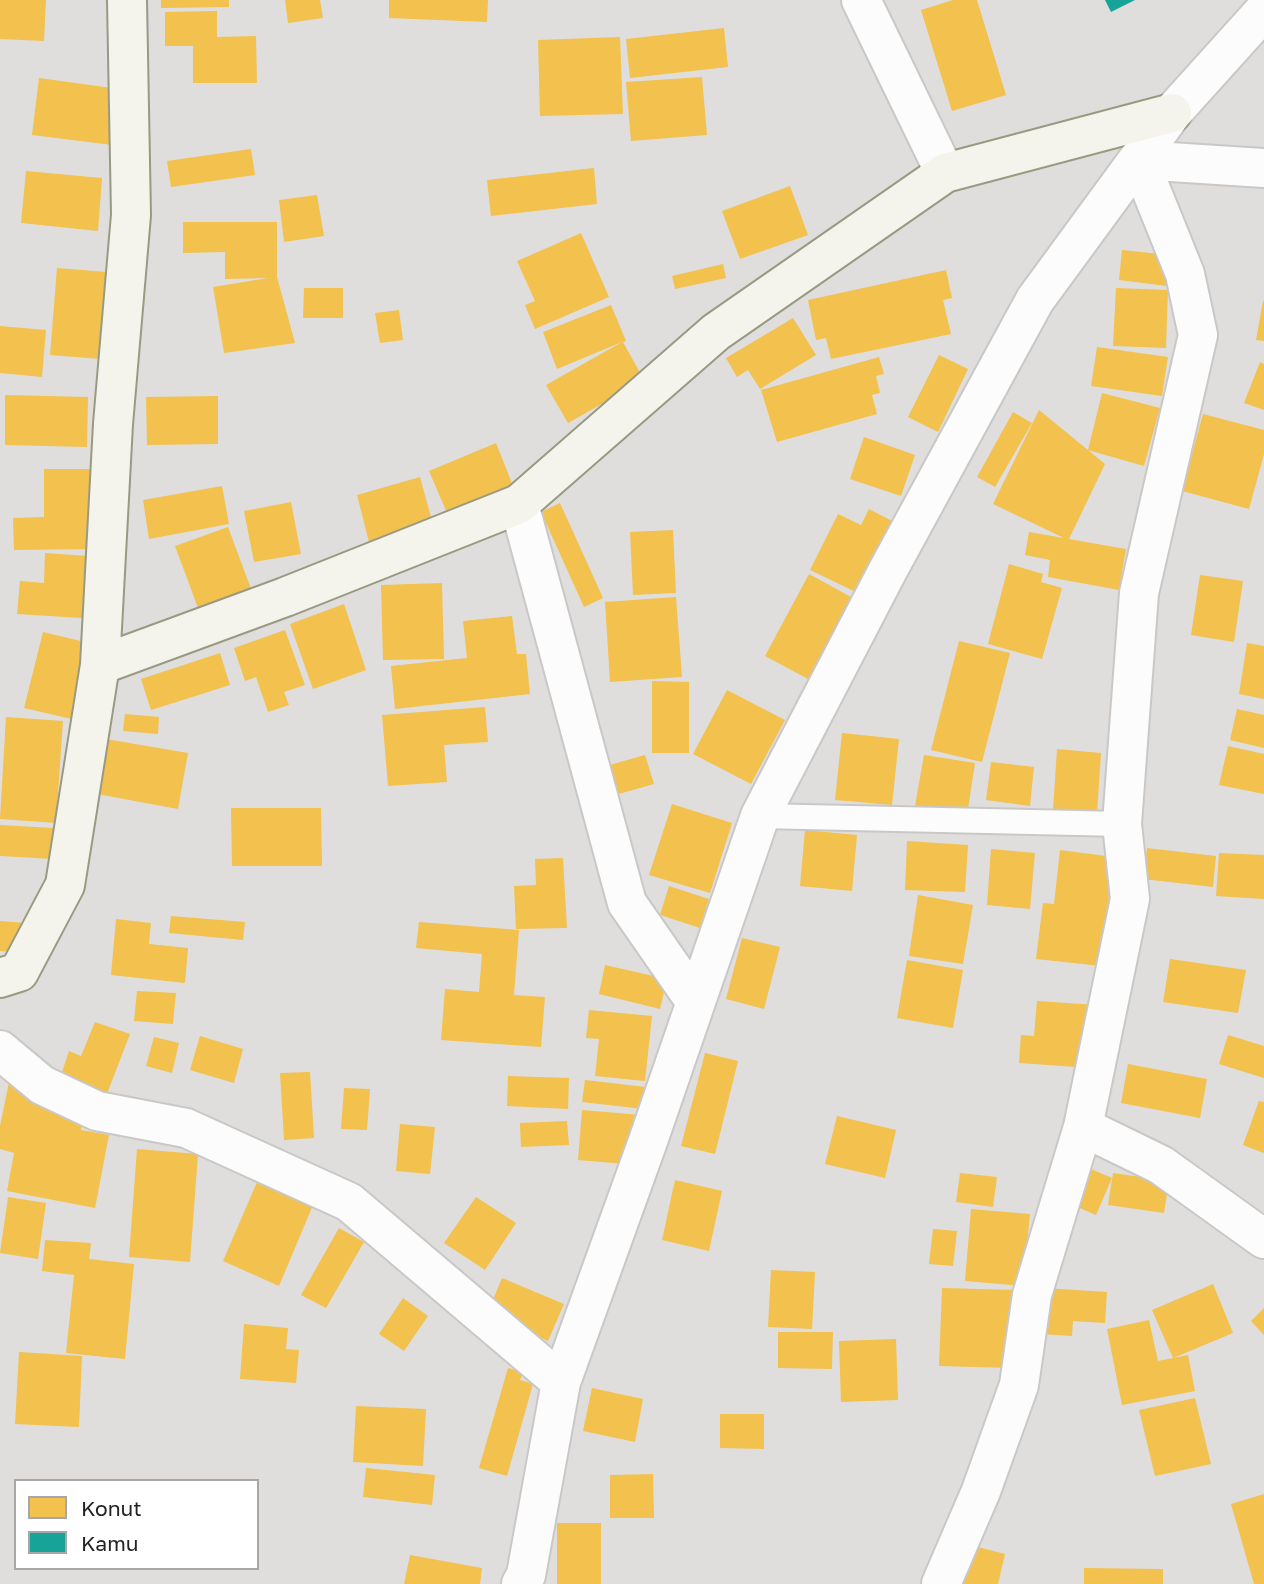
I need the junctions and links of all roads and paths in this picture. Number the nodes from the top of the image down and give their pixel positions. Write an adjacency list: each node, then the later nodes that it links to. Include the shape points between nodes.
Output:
1 (127, 0): 9 (street, via 131,215 113,424)
2 (861, 0): 7 (street)
3 (1264, 11): 4 (street)
4 (1172, 113): 5 (street); 7 (street)
5 (1139, 160): 6 (street); 10 (street, via 1035,300 887,570); 11 (street, via 1185,274 1198,335 1139,593)
6 (1264, 168)
7 (945, 173): 8 (street, via 716,332)
8 (519, 504): 9 (street); 13 (street, via 627,903)
9 (100, 666): 12 (street, via 65,884 19,972)
10 (760, 816): 11 (lane); 13 (street)
11 (1122, 824): 15 (street, via 1130,899)
12 (0, 978)
13 (695, 1001): 17 (street)
14 (0, 1050): 17 (street, via 42,1085 97,1111 186,1128 349,1202)
15 (1083, 1127): 16 (street, via 1161,1164); 19 (street, via 1032,1295 1019,1385)
16 (1264, 1238)
17 (561, 1382): 18 (street)
18 (521, 1584)
19 (941, 1584)

